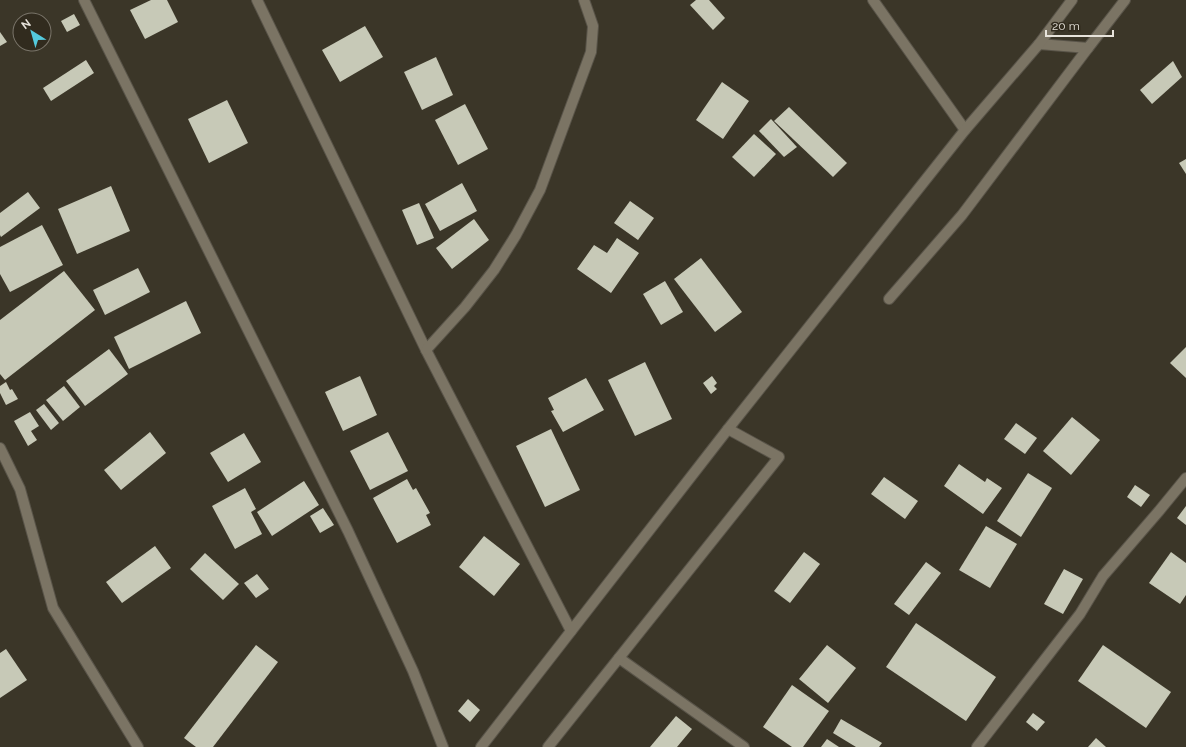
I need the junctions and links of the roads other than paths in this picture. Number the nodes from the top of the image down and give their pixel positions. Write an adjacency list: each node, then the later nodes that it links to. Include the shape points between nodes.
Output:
1 (84, 0): 18 (street, via 348,531 413,671)
2 (257, 0): 11 (street)
3 (584, 0): 11 (street, via 593,26 591,52 540,190 494,270)
4 (873, 0): 9 (street)
5 (1072, 0): 7 (street)
6 (1125, 0): 8 (street)
7 (1039, 44): 8 (street); 9 (street)
8 (1088, 48): 10 (street, via 962,215)
9 (965, 130): 12 (street)
10 (889, 299)
11 (426, 350): 15 (street)
12 (728, 429): 15 (street); 16 (street, via 779,457)
13 (0, 448): 17 (street, via 20,489 53,608)
14 (1186, 478): 22 (street, via 1103,576 1080,614)
15 (571, 632): 19 (street)
16 (619, 658): 20 (street); 21 (street)
17 (138, 747)
18 (443, 747)
19 (481, 747)
20 (548, 747)
21 (744, 747)
22 (977, 747)

